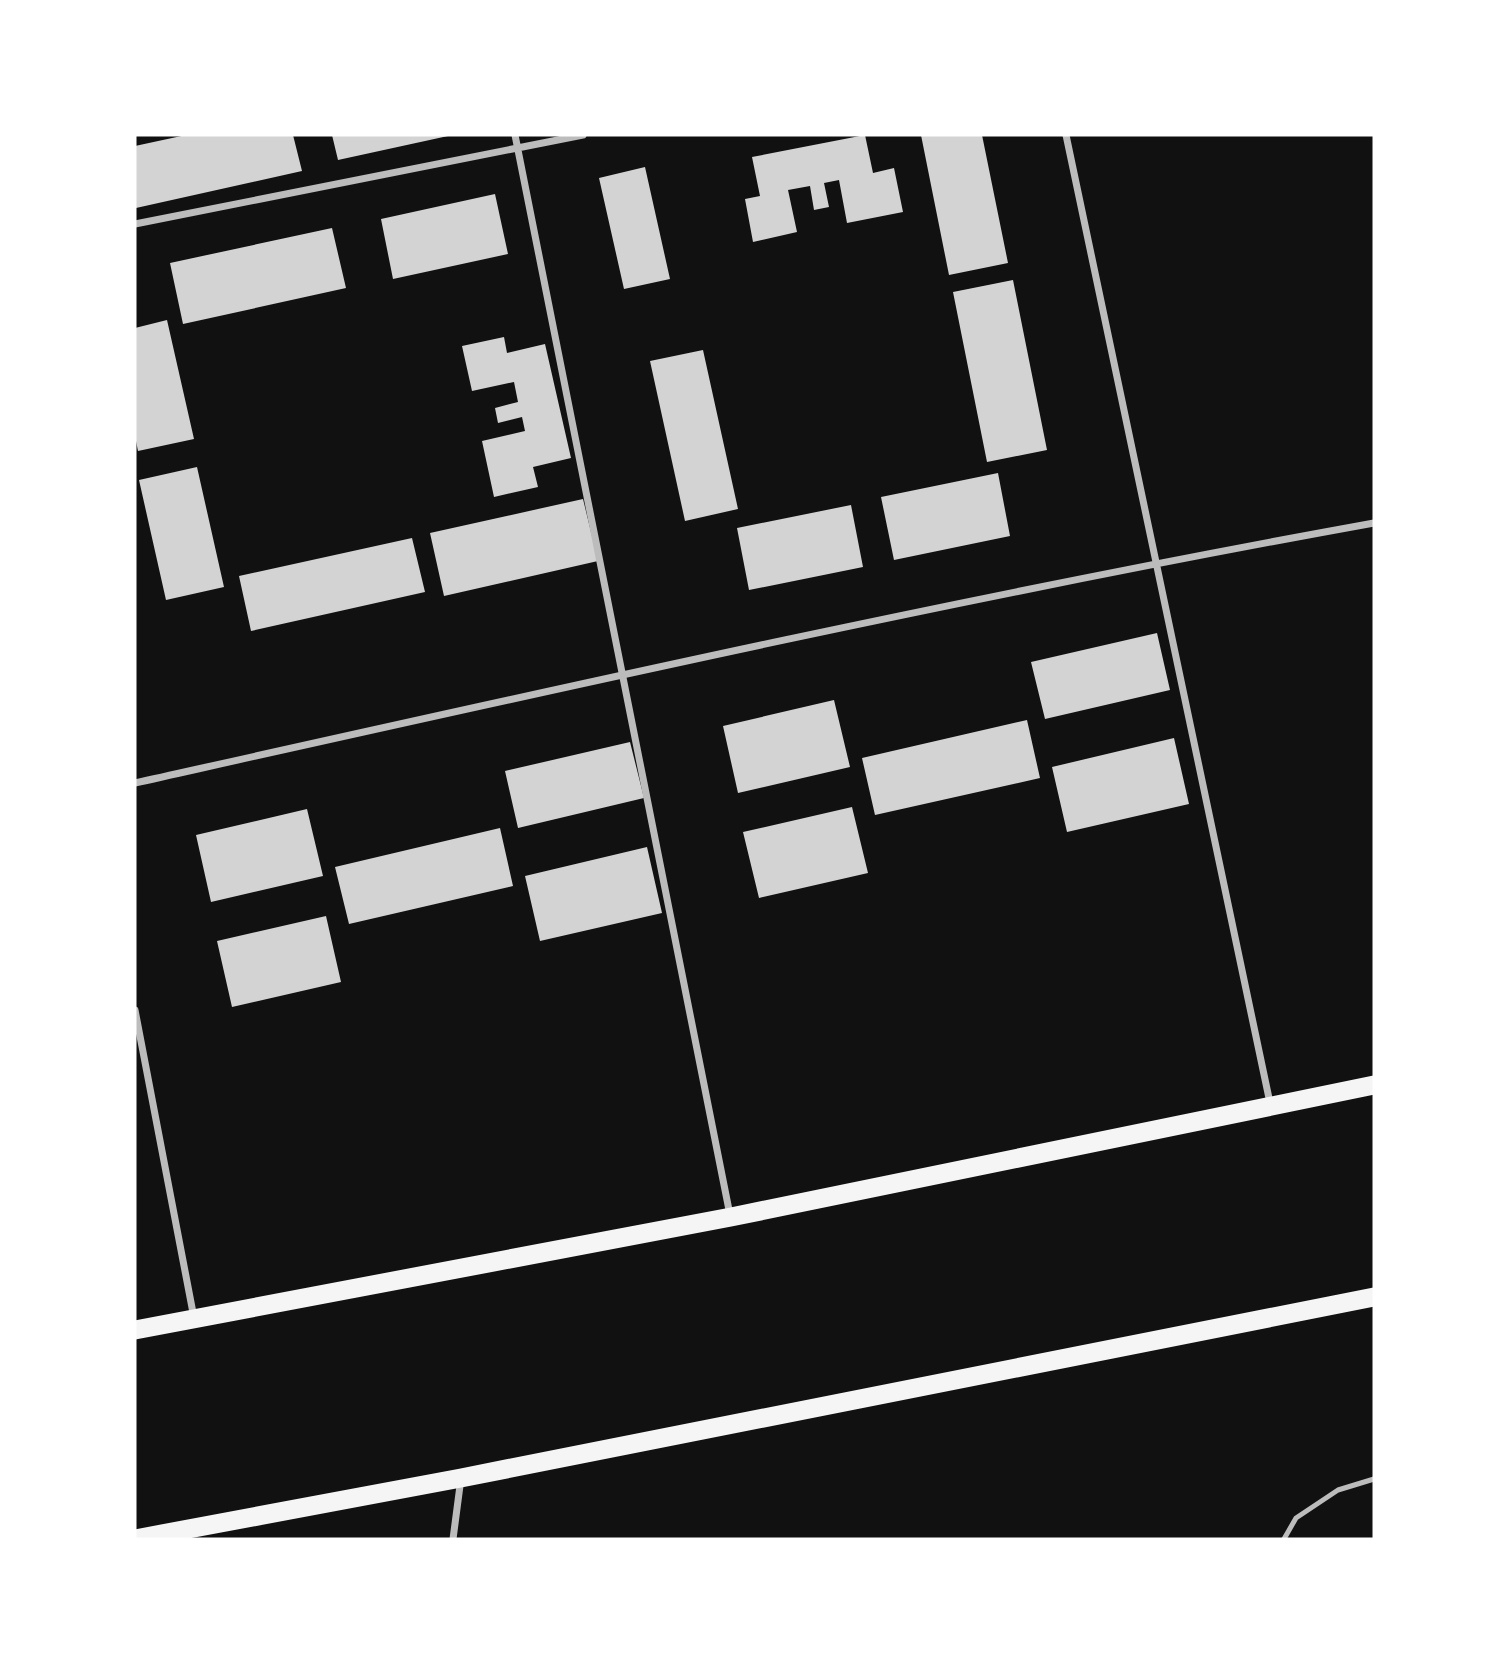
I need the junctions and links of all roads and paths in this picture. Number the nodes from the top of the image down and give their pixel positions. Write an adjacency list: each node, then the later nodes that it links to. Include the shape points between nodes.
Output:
1 (515, 135): 4 (street)
2 (583, 135): 4 (street)
3 (1066, 135): 7 (street)
4 (518, 149): 5 (street); 8 (street)
5 (135, 224)
6 (1374, 523): 7 (street)
7 (1155, 563): 8 (street); 12 (street)
8 (623, 673): 9 (street); 13 (street)
9 (135, 783)
10 (135, 1010): 15 (street)
11 (1374, 1086): 12 (highway)
12 (1270, 1105): 13 (highway)
13 (731, 1217): 15 (highway)
14 (1374, 1297): 17 (highway)
15 (194, 1318): 16 (highway)
16 (135, 1330)
17 (461, 1478): 19 (highway); 20 (street)
18 (1374, 1479): 21 (lane, via 1338,1490 1296,1518)
19 (135, 1539)
20 (453, 1539)
21 (1284, 1539)

